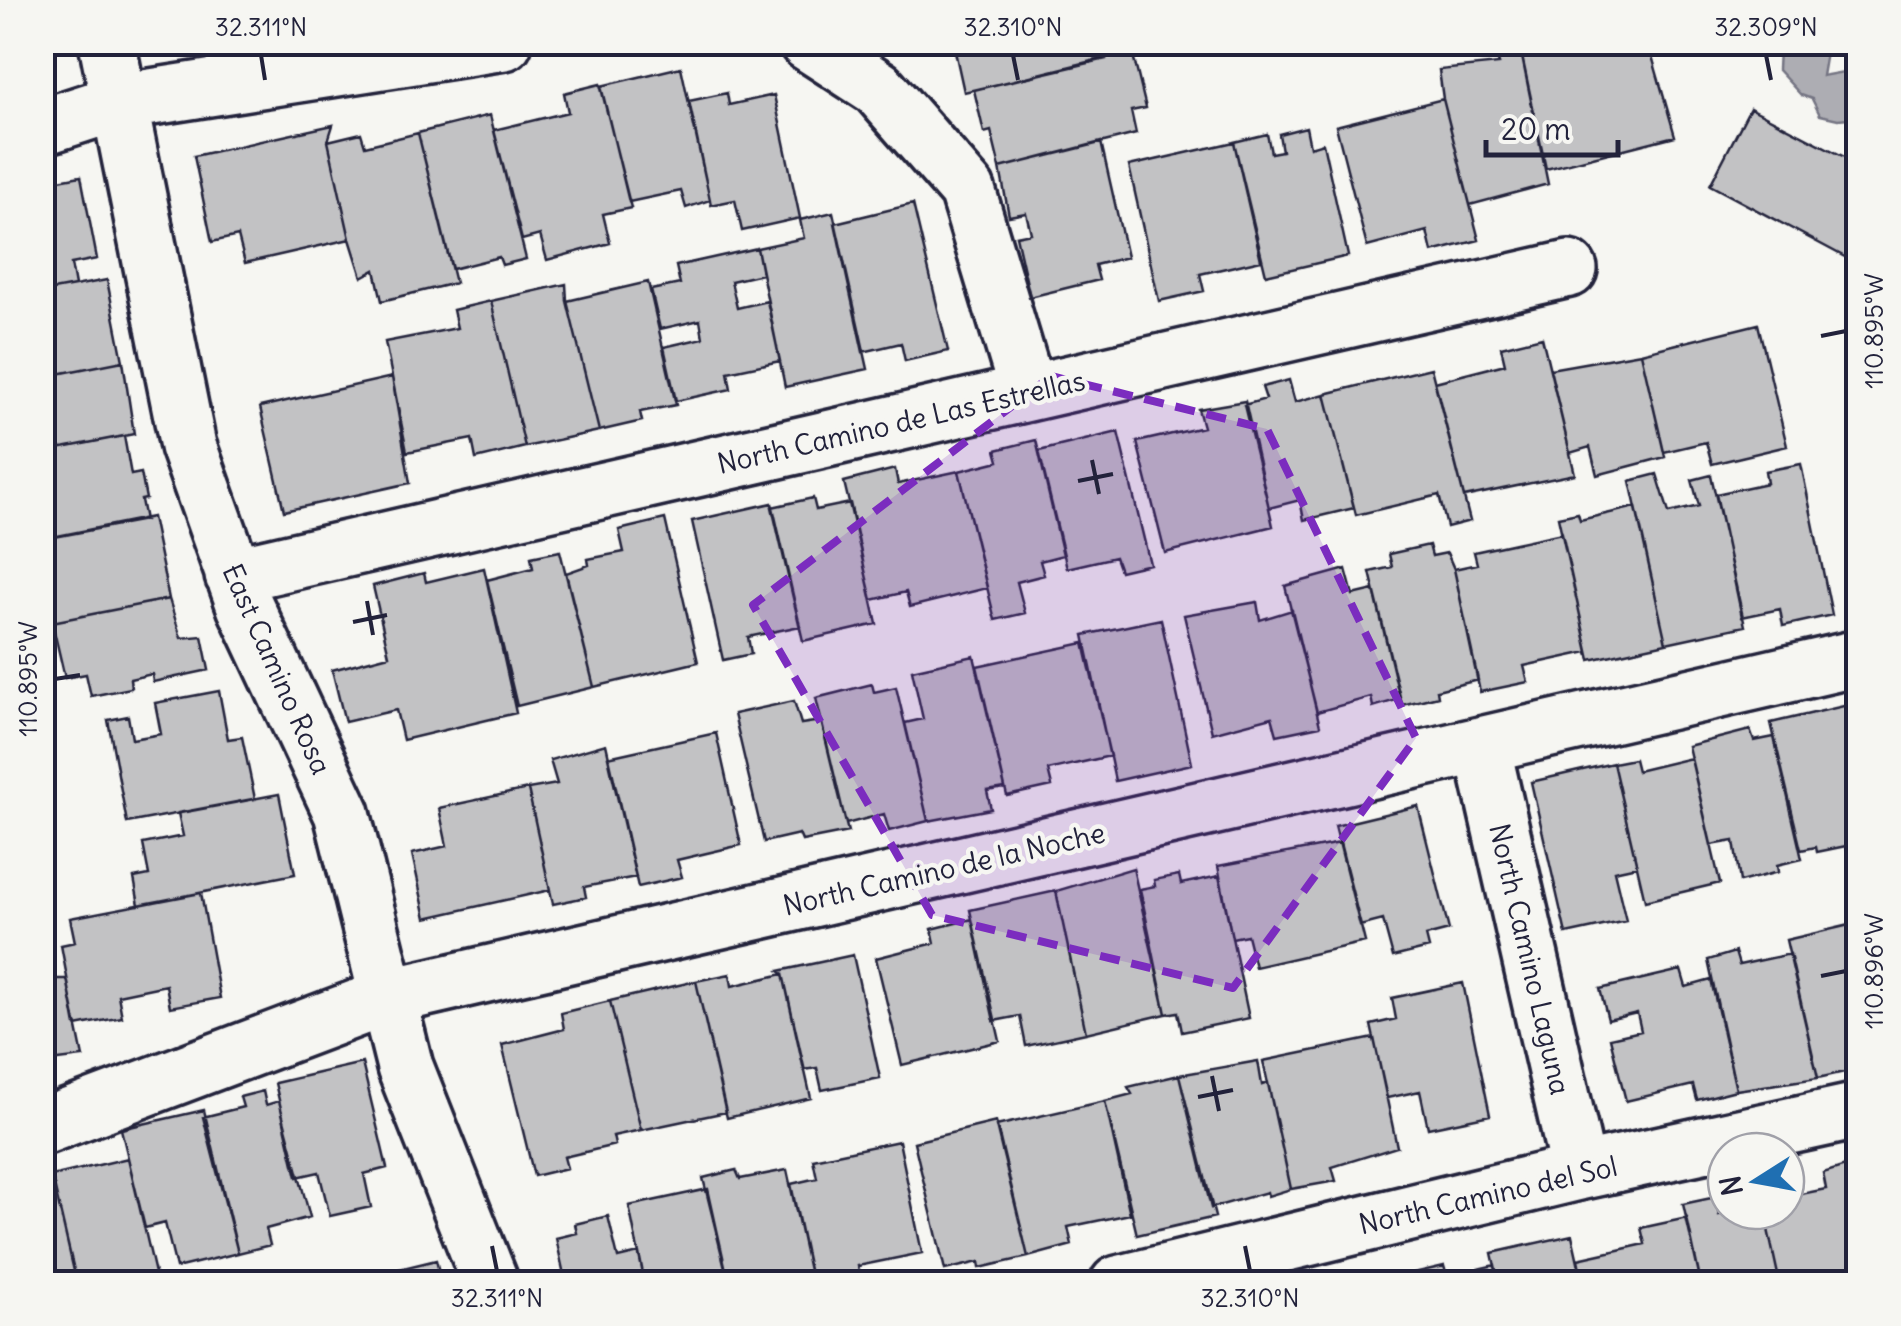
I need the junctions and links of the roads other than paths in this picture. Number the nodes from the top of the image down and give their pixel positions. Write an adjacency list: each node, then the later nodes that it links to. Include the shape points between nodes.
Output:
1 (107, 42): 4 (street, East Camino Rosa)
2 (504, 42): 4 (street)
3 (807, 42): 7 (street, via 878,88 968,190)
4 (119, 102): 5 (street); 8 (street, East Camino Rosa, via 188,446)
5 (42, 127)
6 (1568, 269): 7 (street, North Camino de Las Estrellas)
7 (1028, 392): 8 (street, North Camino de Las Estrellas)
8 (233, 575): 11 (street, East Camino Rosa, via 342,813)
9 (1858, 658): 10 (street, North Camino de la Noche)
10 (1482, 746): 11 (street, North Camino de la Noche); 14 (street, North Camino Laguna)
11 (387, 997): 13 (street, North Camino de la Noche); 15 (street, East Camino Rosa, via 404,1068)
12 (1858, 1111): 14 (street, North Camino del Sol)
13 (42, 1127)
14 (1578, 1172): 16 (street, North Camino del Sol)
15 (491, 1284)
16 (1118, 1284)

